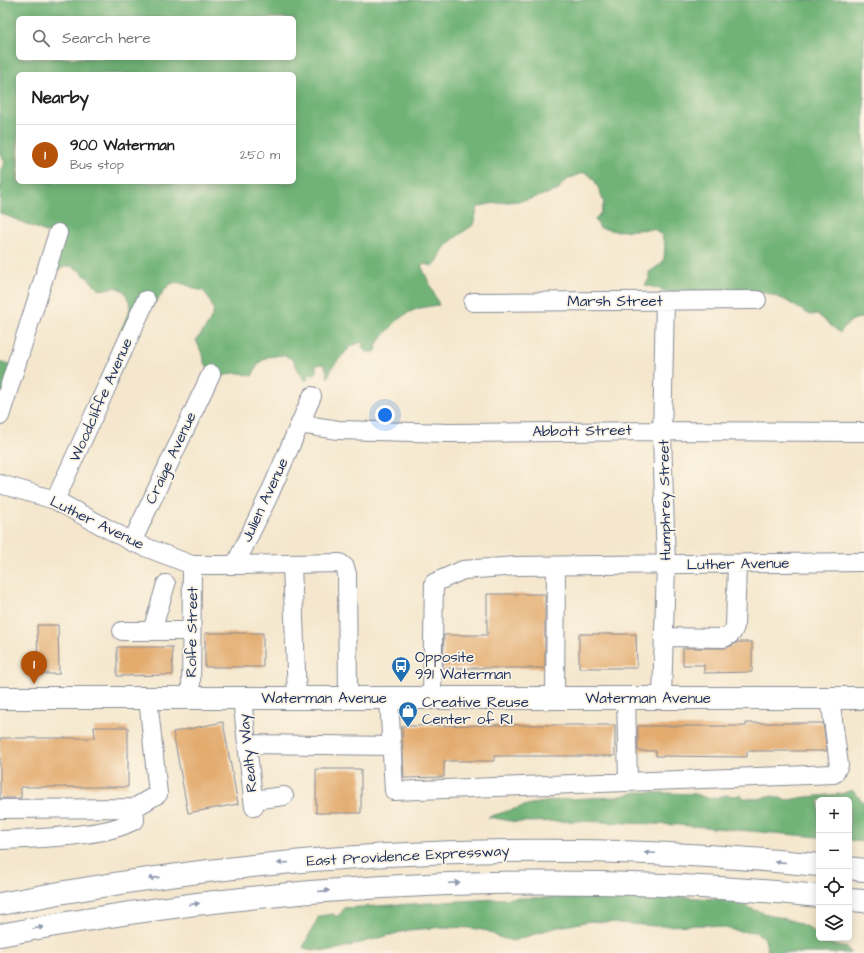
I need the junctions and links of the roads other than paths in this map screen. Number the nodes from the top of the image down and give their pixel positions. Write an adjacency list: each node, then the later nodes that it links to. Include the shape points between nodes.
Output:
1 (58, 233): 8 (street)
2 (146, 300): 13 (street, Woodcliffe Avenue)
3 (757, 300): 4 (street, Marsh Street)
4 (665, 301): 5 (street, Marsh Street); 10 (street, Humphrey Street)
5 (473, 302)
6 (211, 374): 14 (street, Craige Avenue)
7 (312, 396): 9 (street, Julien Avenue)
8 (0, 416)
9 (300, 424): 10 (street, Abbott Street, via 338,430 450,433); 19 (street, Julien Avenue)
10 (663, 431): 11 (street, Abbott Street); 20 (street, Humphrey Street)
11 (864, 432)
12 (0, 484): 13 (street, Luther Avenue)
13 (55, 500): 14 (street, Luther Avenue)
14 (132, 542): 18 (street, Luther Avenue)
15 (864, 562): 17 (street, Luther Avenue)
16 (292, 564): 19 (street); 31 (street); 32 (street, via 340,563 345,567)
17 (737, 564): 20 (street, Luther Avenue); 26 (street, via 735,626 729,636)
18 (192, 565): 19 (street); 25 (street, Rolfe Street)
19 (235, 565)
20 (666, 565): 21 (street, Luther Avenue); 26 (street, Humphrey Street)
21 (556, 566): 34 (street, Luther Avenue, via 463,570 434,583); 35 (street)
22 (166, 584): 24 (street)
23 (122, 631): 24 (street)
24 (152, 631): 25 (street)
25 (192, 631): 29 (street, Rolfe Street)
26 (664, 637): 37 (street, Humphrey Street)
27 (0, 698): 28 (main road, Waterman Avenue)
28 (148, 698): 29 (main road, Waterman Avenue); 44 (street, via 158,794)
29 (191, 698): 30 (main road, Waterman Avenue)
30 (242, 698): 31 (main road, Waterman Avenue); 40 (street, Realty Way)
31 (297, 698): 32 (main road, Waterman Avenue)
32 (348, 698): 33 (main road, Waterman Avenue)
33 (389, 698): 34 (main road, Waterman Avenue); 41 (street)
34 (432, 698): 35 (main road, Waterman Avenue)
35 (555, 698): 36 (main road, Waterman Avenue)
36 (626, 698): 37 (main road, Waterman Avenue); 42 (street)
37 (662, 698): 38 (main road, Waterman Avenue)
38 (830, 698): 39 (main road, Waterman Avenue); 42 (street, via 839,765 834,774)
39 (864, 698)
40 (247, 744): 41 (street); 43 (street, Realty Way, via 254,803)
41 (392, 746): 42 (street, via 394,791)
42 (628, 782)
43 (284, 796)
44 (134, 808): 45 (street); 46 (street, via 134,820 124,826 100,832 53,838)
45 (0, 809)
46 (0, 840)
47 (816, 865): 53 (main road, East Providence Expressway, one-way to 53, via 639,853 542,851 417,854 299,862 196,873 101,886)
48 (852, 868): 49 (main road)
49 (864, 870)
50 (816, 896): 54 (main road, East Providence Expressway, one-way to 50, via 200,904 406,885 510,882 642,884)
51 (852, 900): 52 (main road)
52 (864, 901)
53 (0, 904)
54 (0, 935)

